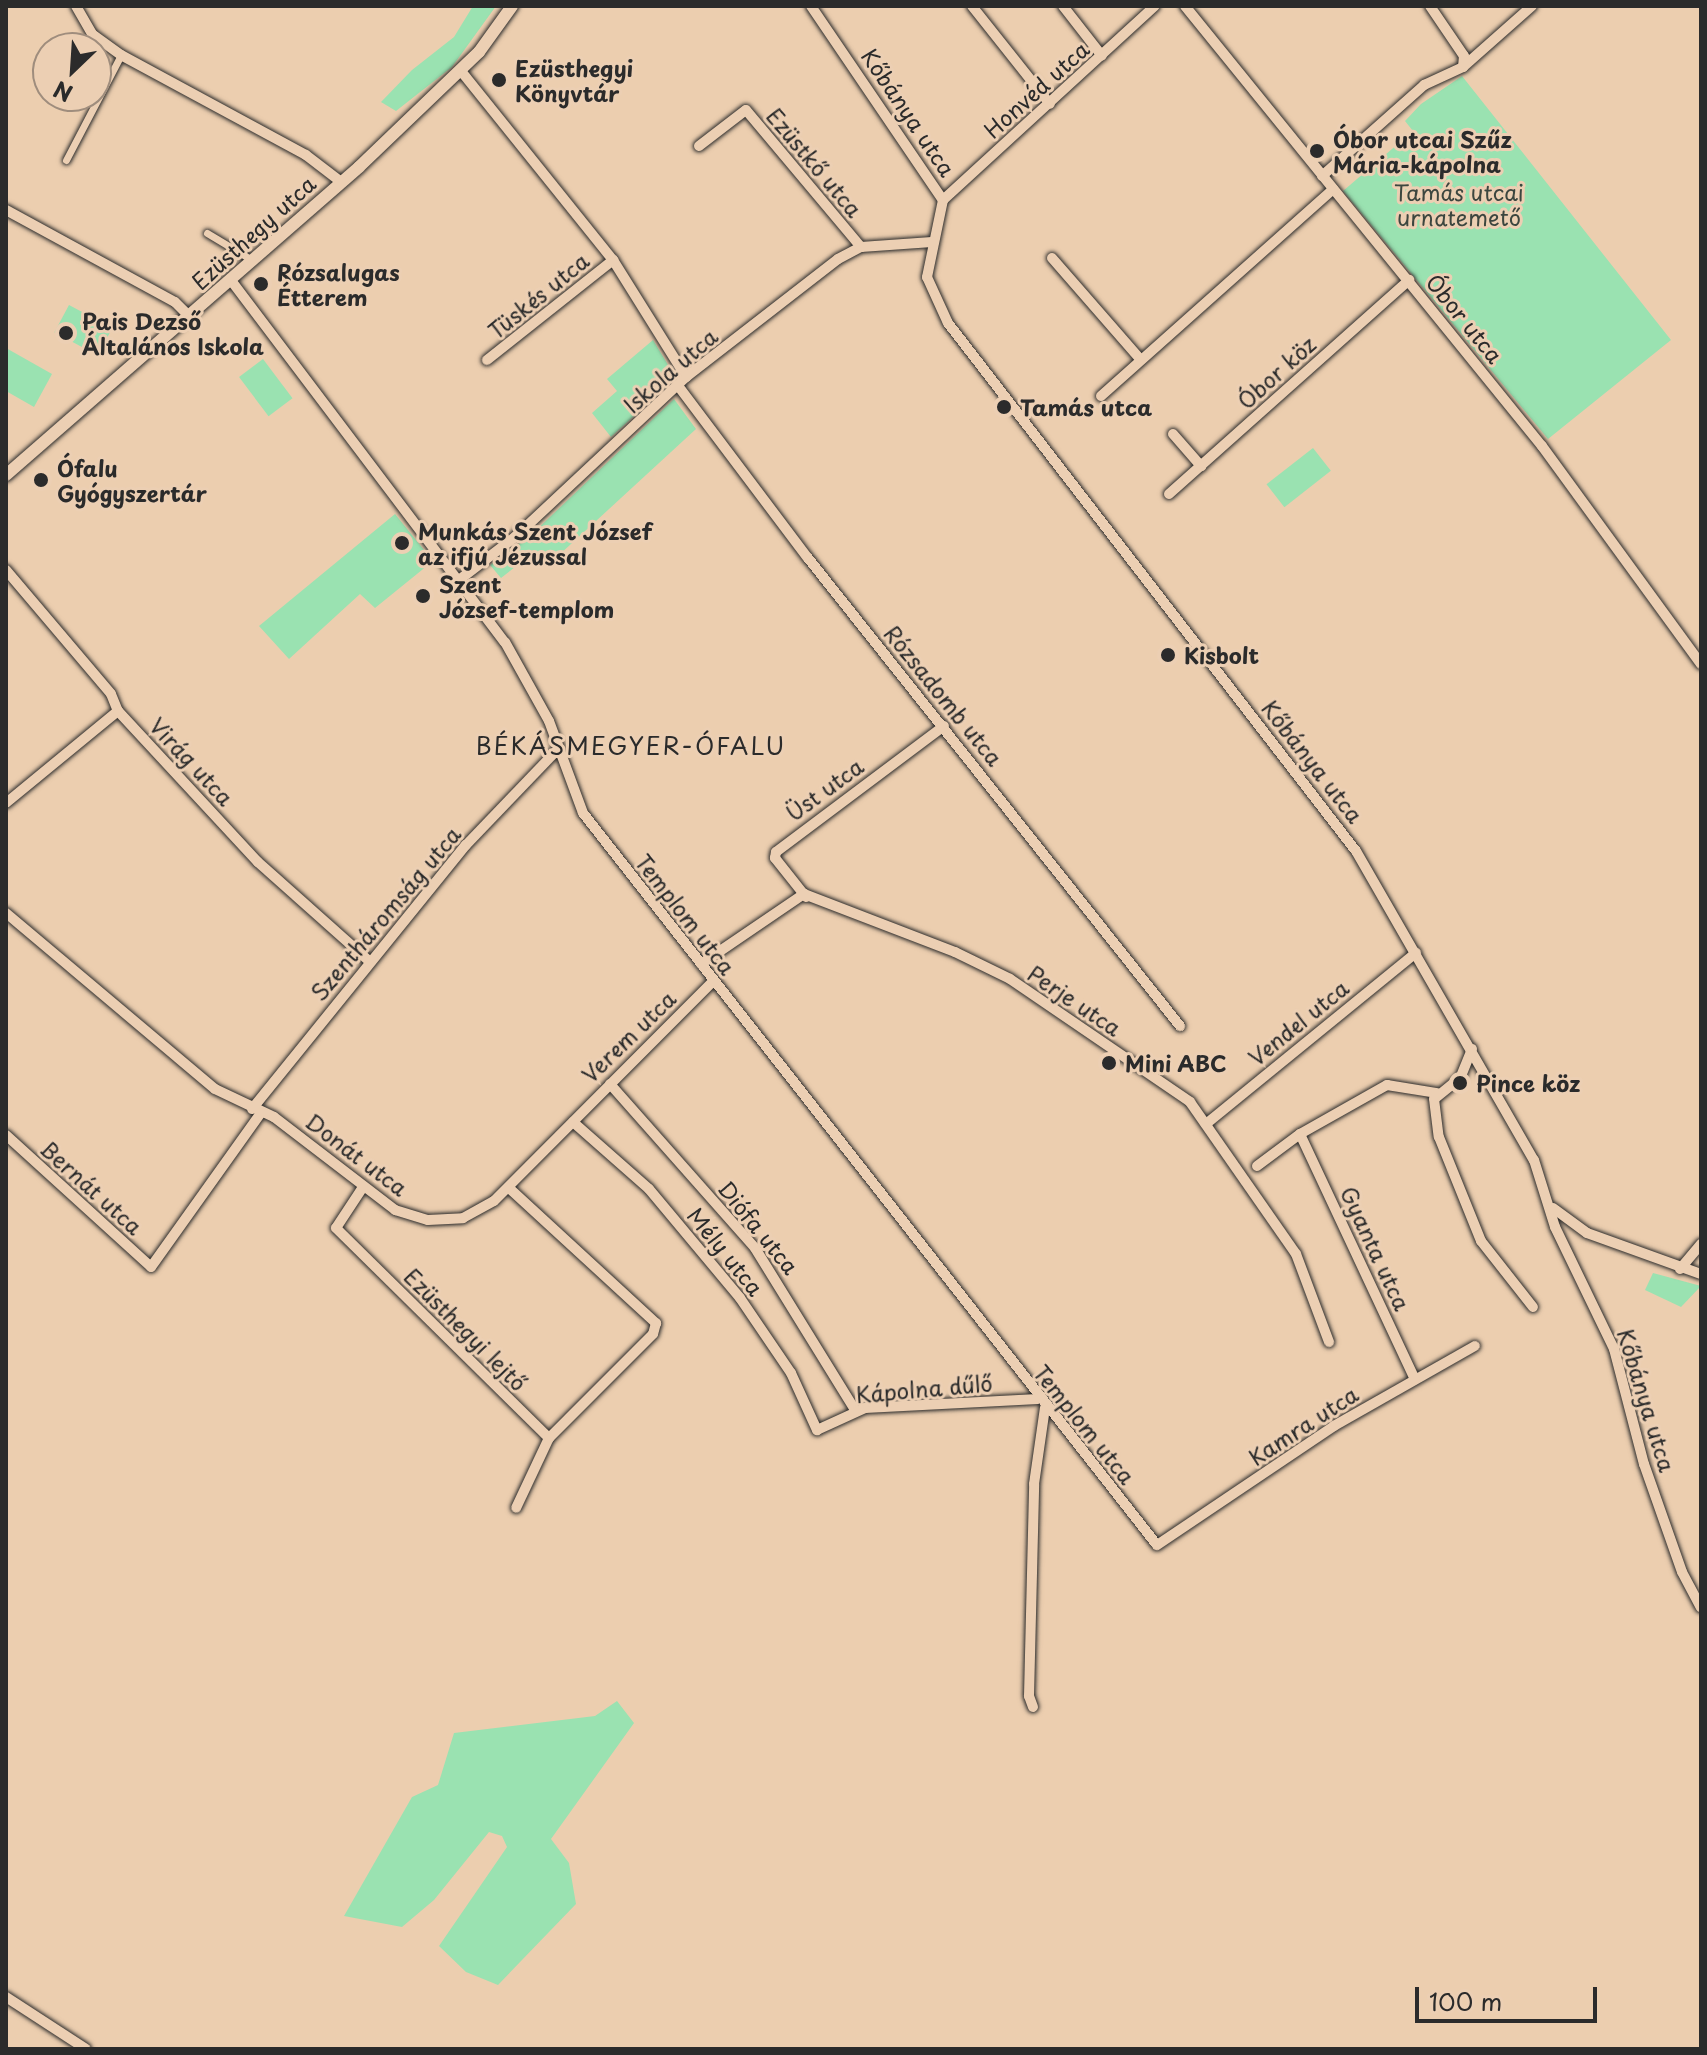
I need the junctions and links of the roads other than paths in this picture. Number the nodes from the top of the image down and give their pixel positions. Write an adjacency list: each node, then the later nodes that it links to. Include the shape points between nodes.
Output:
1 (76, 6): 10 (street, via 92,34)
2 (512, 6): 13 (street, Ezüsthegy utca)
3 (811, 6): 20 (street, Kőbánya utca)
4 (972, 6): 14 (street)
5 (1063, 6): 11 (street)
6 (1155, 6): 11 (street, Honvéd utca)
7 (1185, 6): 17 (street, Óbor utca)
8 (1430, 6): 12 (street, via 1464,56)
9 (1532, 6): 12 (street)
10 (121, 55): 16 (street); 18 (street, via 306,155)
11 (1102, 56): 14 (street, Honvéd utca)
12 (1463, 67): 17 (street, via 1424,85)
13 (461, 71): 18 (street, Ezüsthegy utca); 27 (street, Rózsadomb utca)
14 (1050, 104): 20 (street, Honvéd utca)
15 (699, 146): 24 (street, Ezüstkő utca, via 746,110)
16 (66, 160)
17 (1322, 176): 19 (street, Óbor utca)
18 (340, 181): 26 (street, Ezüsthegy utca)
19 (1333, 189): 29 (street, Óbor utca); 32 (street)
20 (943, 200): 23 (street, Kőbánya utca)
21 (6, 210): 30 (street, via 175,302)
22 (207, 233): 26 (street)
23 (932, 242): 24 (street, Iskola utca); 48 (street, Kőbánya utca, via 927,281 948,323 1320,801)
24 (861, 247): 33 (street, Iskola utca, via 838,259)
25 (1052, 258): 32 (street)
26 (252, 260): 28 (street, Ezüsthegy utca)
27 (613, 260): 31 (street, Tüskés utca); 33 (street, Rózsadomb utca)
28 (230, 279): 30 (street, Ezüsthegy utca); 40 (street, Templom utca)
29 (1409, 280): 36 (street, Óbor köz); 41 (street, Óbor utca, via 1542,446)
30 (189, 316): 37 (street, Ezüsthegy utca)
31 (487, 360)
32 (1141, 360): 34 (street)
33 (683, 382): 40 (street, Iskola utca, via 515,537); 43 (street, Rózsadomb utca)
34 (1101, 396)
35 (1173, 434): 36 (street)
36 (1201, 466): 38 (street, Óbor köz)
37 (6, 475)
38 (1169, 494)
39 (6, 570): 42 (street, Virág utca, via 111,694)
40 (459, 580): 44 (street, Templom utca, via 530,681)
41 (1701, 664)
42 (118, 711): 45 (street); 49 (street, Virág utca, via 258,862)
43 (944, 726): 46 (street, Üst utca, via 776,852 775,858); 52 (street, Rózsadomb utca)
44 (557, 750): 49 (street, Szentháromság utca, via 466,845); 50 (street, Templom utca, via 583,813)
45 (6, 803)
46 (805, 896): 50 (street); 58 (street, Perje utca, via 867,915 1010,979 1190,1102)
47 (6, 913): 56 (street, via 215,1089)
48 (1416, 953): 53 (street, Kőbánya utca); 58 (street, Vendel utca)
49 (369, 961): 56 (street, Szentháromság utca)
50 (701, 964): 51 (street, Templom utca)
51 (713, 981): 54 (street, Verem utca); 73 (street, Templom utca)
52 (1180, 1026)
53 (1472, 1049): 55 (street, via 1460,1078); 64 (street, Kőbánya utca, via 1541,1173)
54 (610, 1084): 57 (street, Verem utca); 74 (street, Diófa utca, via 755,1248)
55 (1437, 1093): 59 (street, via 1387,1085); 69 (street, via 1442,1148 1481,1241)
56 (256, 1111): 62 (street, Donát utca, via 274,1117); 66 (street, Szentháromság utca)
57 (573, 1122): 63 (street, Donát utca); 75 (street, Mély utca, via 649,1189 740,1298 791,1373)
58 (1206, 1124): 70 (street, Perje utca, via 1296,1254)
59 (1300, 1134): 61 (street); 72 (street, Gyanta utca)
60 (6, 1135): 66 (street, Bernát utca)
61 (1257, 1166)
62 (363, 1187): 63 (street, Donát utca, via 412,1217 445,1221 477,1214); 76 (street, Ezüsthegyi lejtő, via 336,1228)
63 (509, 1188): 76 (street, via 656,1323 653,1334)
64 (1553, 1208): 67 (street, via 1587,1233); 79 (street, Kőbánya utca, via 1555,1227 1614,1349 1644,1464 1682,1572)
65 (1701, 1244): 67 (street)
66 (151, 1267)
67 (1680, 1269): 68 (street)
68 (1701, 1274)
69 (1533, 1307)
70 (1329, 1342)
71 (1475, 1346): 72 (street, Kamra utca)
72 (1415, 1379): 78 (street, Kamra utca, via 1334,1426)
73 (1042, 1404): 74 (street, Kápolna dűlő); 78 (street, Templom utca); 80 (street, via 1034,1484 1029,1696)
74 (855, 1410): 75 (street, Kápolna dűlő)
75 (817, 1430)
76 (549, 1438): 77 (street)
77 (516, 1508)
78 (1157, 1545)
79 (1701, 1607)
80 (1033, 1707)
81 (6, 1997): 82 (street)
82 (86, 2049)

